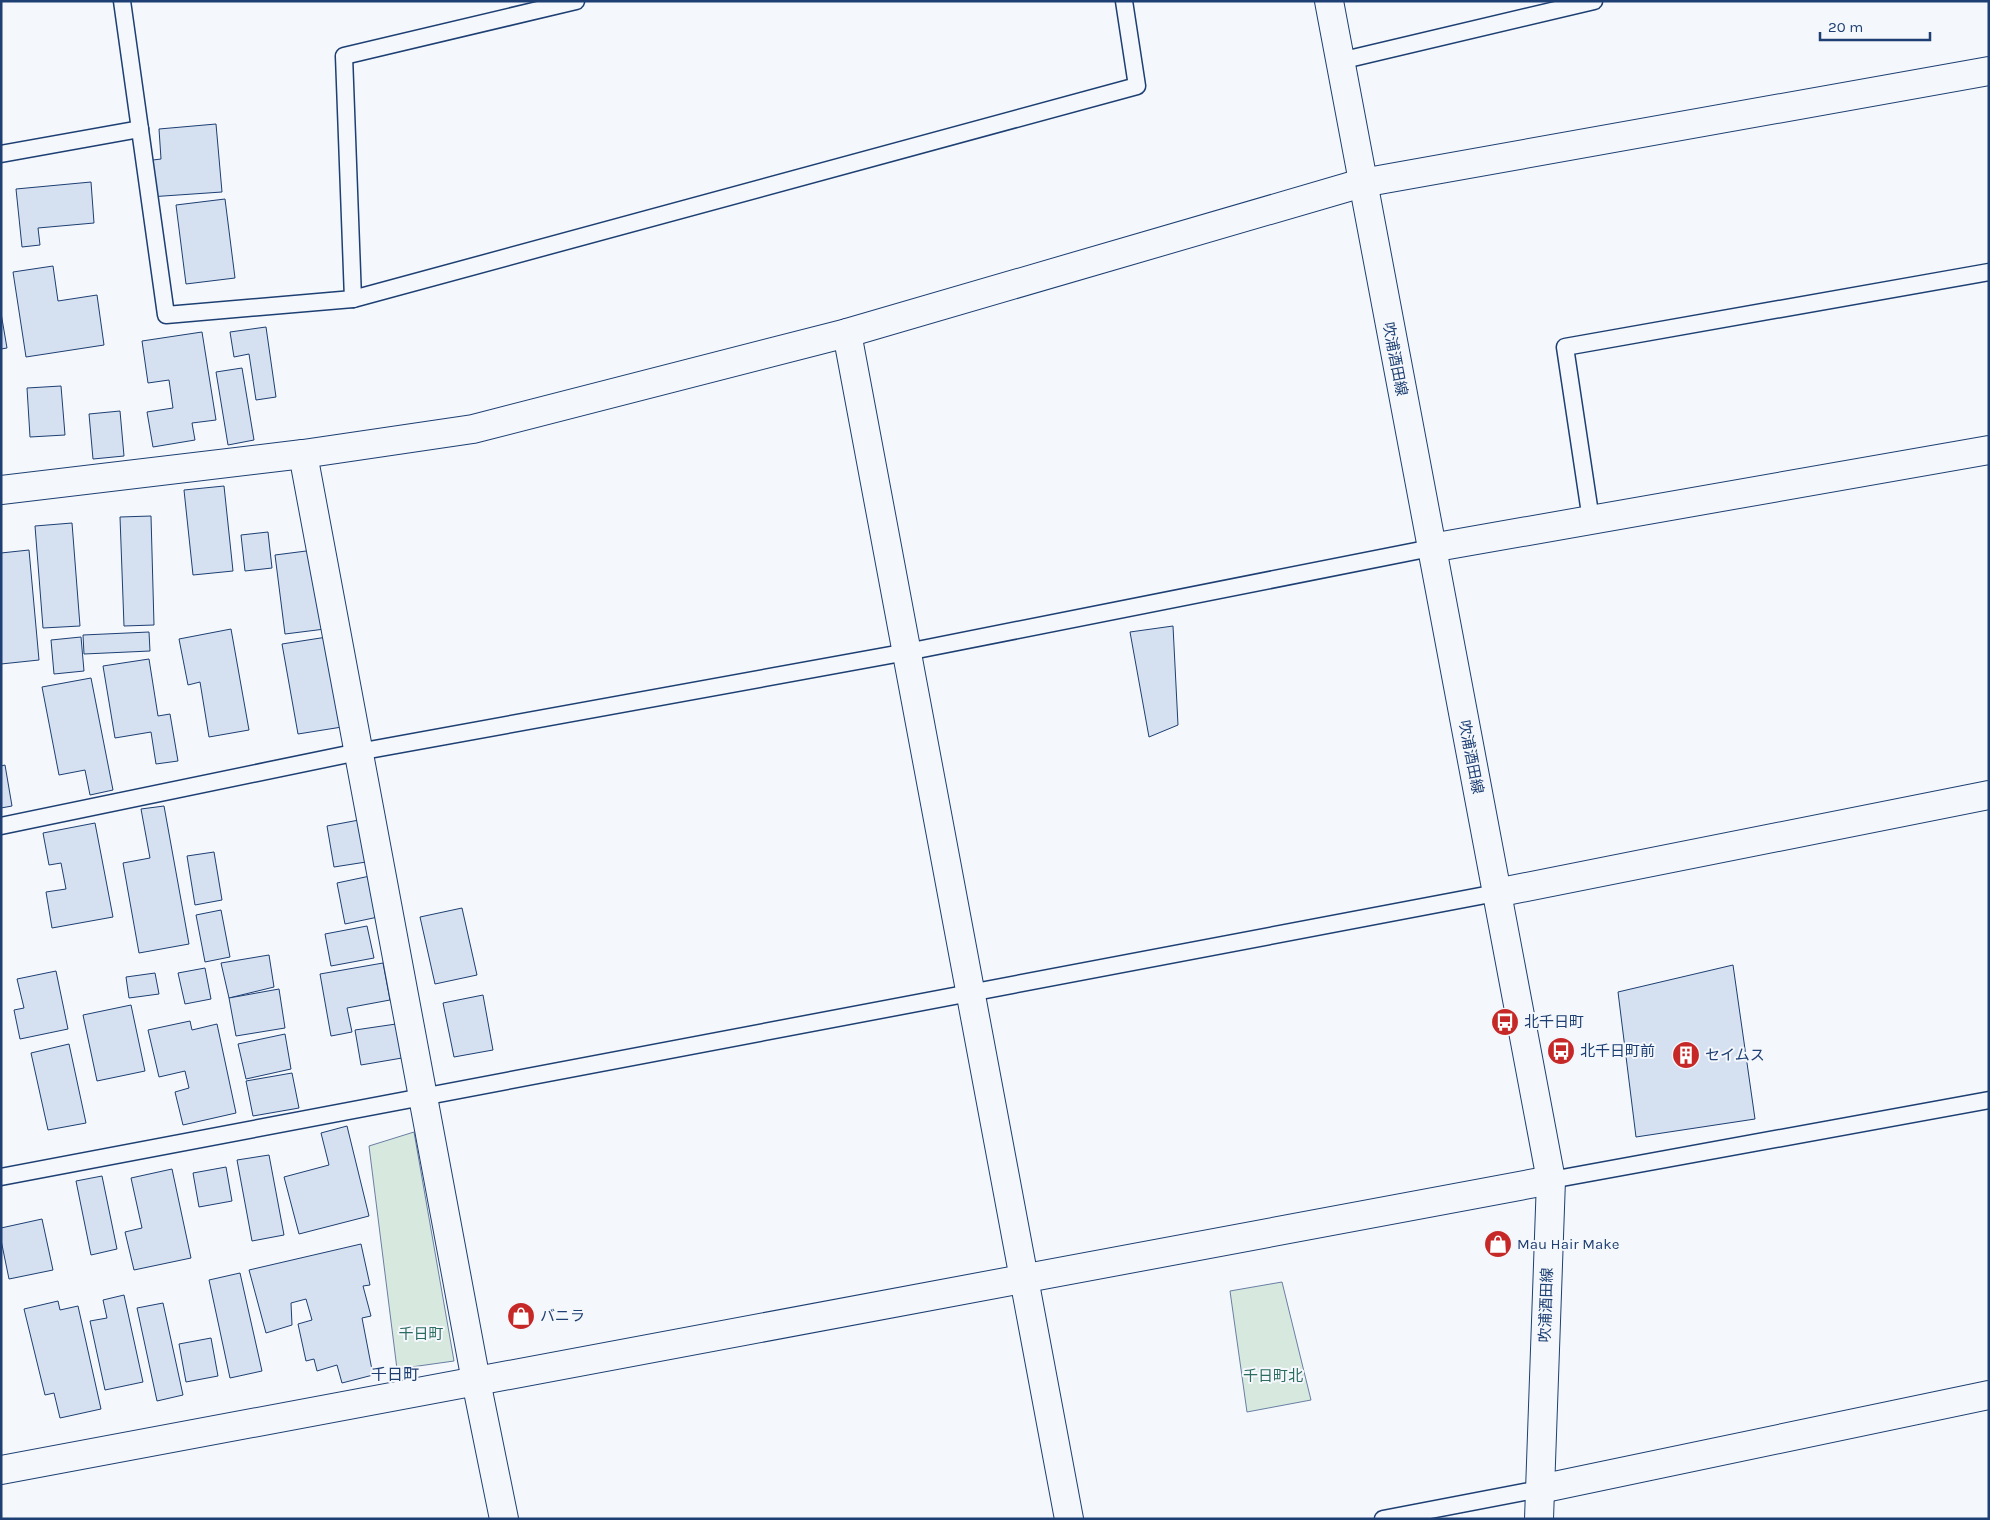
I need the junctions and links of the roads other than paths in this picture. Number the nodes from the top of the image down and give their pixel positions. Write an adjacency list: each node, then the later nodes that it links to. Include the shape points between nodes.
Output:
1 (122, 1): 8 (lane)
2 (576, 1): 12 (lane, via 344,56)
3 (1124, 1): 12 (lane, via 1137,86)
4 (1329, 1): 6 (street, 吹浦酒田線)
5 (1594, 1): 6 (lane)
6 (1340, 60): 10 (street, 吹浦酒田線)
7 (1988, 73): 10 (street)
8 (140, 129): 9 (lane); 12 (lane, via 166,315)
9 (1, 154)
10 (1362, 183): 13 (street); 18 (street, 吹浦酒田線)
11 (1989, 272): 17 (lane, via 1565,347)
12 (353, 299)
13 (847, 333): 15 (street, via 473,430); 19 (street)
14 (1989, 450): 17 (street)
15 (303, 454): 16 (street); 20 (street)
16 (1, 490)
17 (1591, 520): 18 (street)
18 (1431, 548): 19 (lane); 23 (street, 吹浦酒田線)
19 (908, 652): 20 (lane); 24 (street)
20 (358, 752): 22 (lane); 25 (street)
21 (1989, 794): 23 (street)
22 (1, 826)
23 (1496, 893): 24 (lane); 28 (street, 吹浦酒田線)
24 (971, 992): 25 (lane); 29 (street)
25 (423, 1095): 27 (lane); 30 (street)
26 (1989, 1100): 28 (lane)
27 (1, 1177)
28 (1551, 1180): 29 (street); 33 (street, 吹浦酒田線)
29 (1025, 1278): 30 (street); 35 (street)
30 (476, 1381): 32 (street); 34 (street)
31 (1989, 1395): 33 (street)
32 (1, 1470)
33 (1540, 1489): 36 (lane); 37 (street, 吹浦酒田線)
34 (504, 1519)
35 (1068, 1519)
36 (1383, 1519)
37 (1539, 1519)

